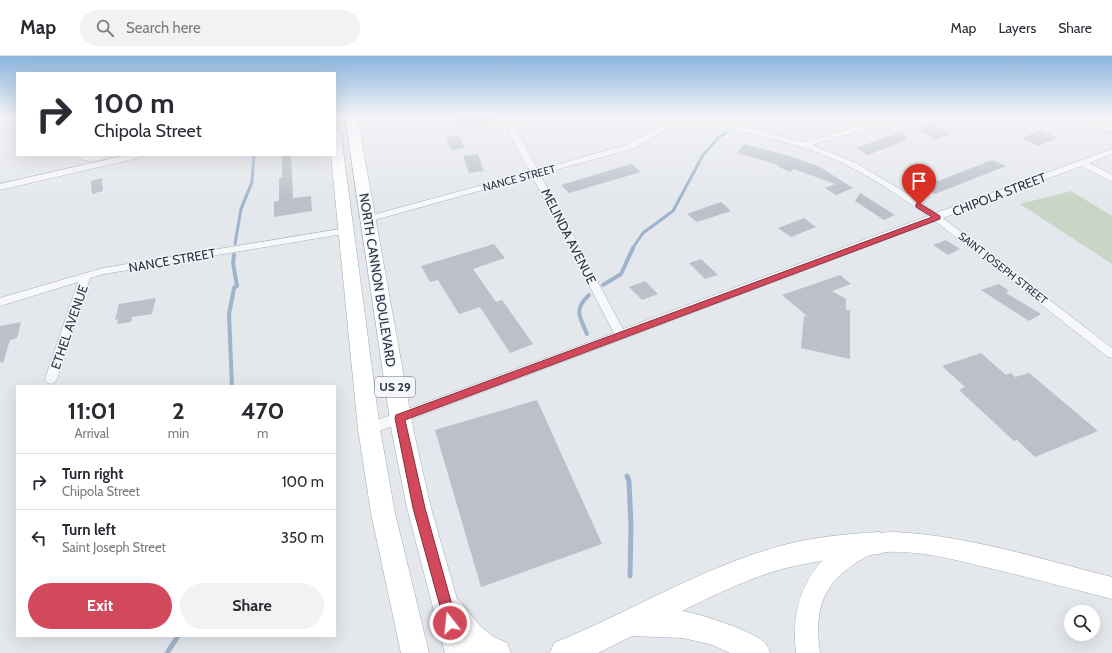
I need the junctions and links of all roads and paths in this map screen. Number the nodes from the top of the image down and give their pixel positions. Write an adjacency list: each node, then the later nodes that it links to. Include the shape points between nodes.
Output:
1 (356, 144): 16 (main road, NORTH CANNON BOULEVARD / US 29)
2 (520, 144): 12 (street, MELINDA AVENUE)
3 (635, 144): 12 (street, NANCE STREET)
4 (799, 144): 7 (street, SAINT JOSEPH STREET)
5 (808, 144): 7 (street)
6 (336, 145): 17 (main road, NORTH CANNON BOULEVARD / US 29)
7 (804, 145): 15 (street, SAINT JOSEPH STREET, via 853,165)
8 (1112, 151): 11 (street, CHIPOLA STREET)
9 (80, 156): 10 (street)
10 (120, 156): 14 (street)
11 (1083, 163): 13 (street); 15 (street, CHIPOLA STREET)
12 (536, 173): 16 (street, NANCE STREET); 20 (street, MELINDA AVENUE)
13 (1112, 179)
14 (0, 187)
15 (937, 218): 20 (street, CHIPOLA STREET); 21 (street, SAINT JOSEPH STREET)
16 (368, 219): 23 (main road, NORTH CANNON BOULEVARD / US 29)
17 (346, 230): 18 (street, NANCE STREET); 24 (main road, NORTH CANNON BOULEVARD / US 29)
18 (86, 275): 19 (street, NANCE STREET); 22 (street, ETHEL AVENUE)
19 (0, 302)
20 (621, 336): 23 (street, CHIPOLA STREET)
21 (1112, 354)
22 (51, 379)
23 (400, 418): 24 (street, CHIPOLA STREET); 26 (main road, NORTH CANNON BOULEVARD / US 29, via 418,502)
24 (369, 429): 29 (main road, NORTH CANNON BOULEVARD / US 29, via 383,513)
25 (879, 543): 27 (street, via 964,551); 28 (main road, via 817,550 773,560 717,582); 34 (street, via 841,559 820,579 807,615)
26 (439, 581): 31 (main road, NORTH CANNON BOULEVARD / US 29); 32 (main road, via 449,607 463,627 481,644)
27 (1112, 588)
28 (618, 628): 30 (main road); 33 (main road, via 657,622 695,626 721,634)
29 (412, 648)
30 (570, 651)
31 (459, 653)
32 (497, 653)
33 (756, 653)
34 (808, 653)

